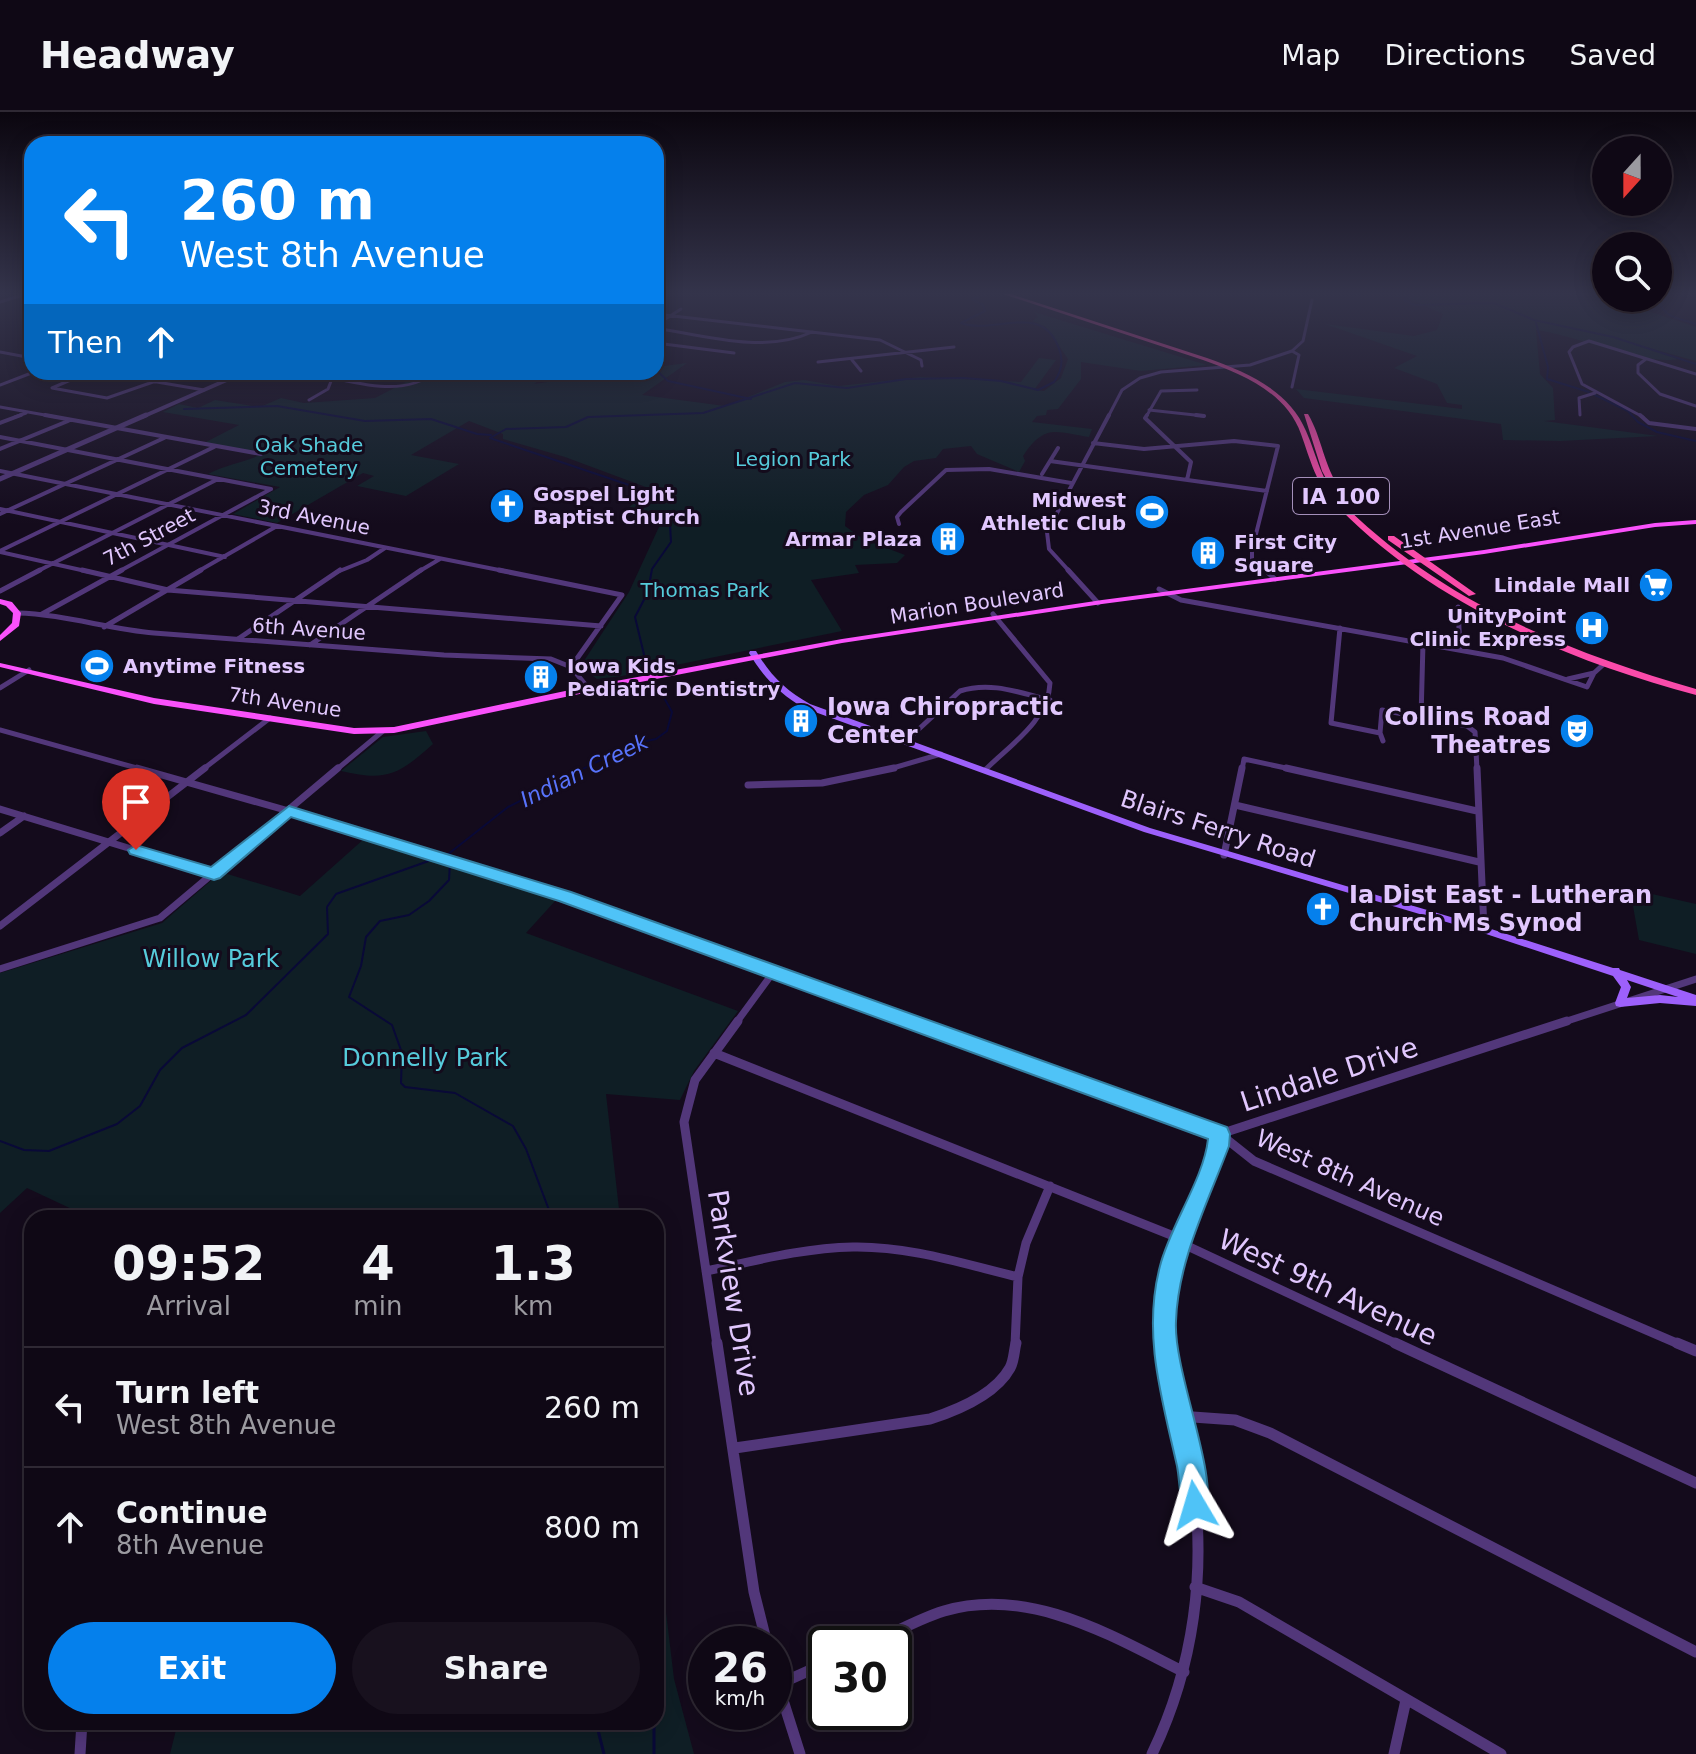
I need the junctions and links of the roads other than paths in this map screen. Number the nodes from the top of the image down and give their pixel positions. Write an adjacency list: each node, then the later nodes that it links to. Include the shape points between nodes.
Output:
1 (1187, 371): 33 (street, via 1131,382)
2 (1238, 371): 68 (highway, IA 100, via 1274,387 1301,409 1314,431 1322,466 1339,494)
3 (1296, 371): 15 (street)
4 (1575, 371): 18 (street, via 1578,380)
5 (1638, 371): 20 (street, via 1655,391)
6 (24, 376): 14 (street)
7 (70, 380): 13 (street, via 52,388 107,398)
8 (145, 380): 13 (street)
9 (227, 380): 16 (street)
10 (331, 380): 19 (street, via 328,389)
11 (358, 380): 12 (street, via 401,387)
12 (428, 380)
13 (151, 381): 16 (street)
14 (0, 385)
15 (1292, 387)
16 (204, 390): 28 (street)
17 (1197, 390): 22 (street, via 1161,391)
18 (1597, 392): 24 (street, via 1579,398); 29 (street, via 1649,423)
19 (309, 400)
20 (1696, 406)
21 (0, 407): 23 (street)
22 (1149, 410): 25 (street); 35 (street, via 1146,422)
23 (28, 412): 26 (street); 27 (street)
24 (1580, 415)
25 (1204, 416)
26 (70, 420): 28 (street); 32 (street)
27 (0, 423)
28 (116, 428): 31 (street); 38 (street)
29 (1696, 429)
30 (0, 437): 32 (street)
31 (166, 437): 34 (street); 40 (street)
32 (21, 441): 37 (street); 38 (street)
33 (1093, 443): 35 (street); 42 (street)
34 (216, 446): 39 (street); 43 (street)
35 (1175, 447): 49 (street, via 1191,462); 52 (street, via 1234,441 1278,446)
36 (1058, 448): 41 (street)
37 (0, 449)
38 (68, 450): 40 (street); 45 (street)
39 (261, 454)
40 (118, 459): 43 (street); 51 (street)
41 (1050, 461): 42 (street); 46 (street)
42 (1080, 465): 49 (street); 50 (street)
43 (168, 469): 48 (street); 53 (street)
44 (0, 471): 45 (street, 3rd Avenue)
45 (14, 473): 47 (street); 51 (street, 3rd Avenue)
46 (1042, 474)
47 (0, 479)
48 (218, 479): 54 (street); 57 (street, 7th Street, via 271,489)
49 (1187, 480): 52 (street)
50 (1071, 483): 60 (street, via 952,469 909,502 897,517); 76 (street, via 1047,532 1049,549)
51 (65, 484): 53 (street, 3rd Avenue); 55 (street)
52 (1267, 491): 70 (street, via 1252,559)
53 (117, 494): 54 (street, 3rd Avenue); 59 (street)
54 (169, 504): 57 (street, 3rd Avenue); 62 (street)
55 (8, 510): 56 (street); 59 (street)
56 (0, 511)
57 (223, 515): 61 (street, 3rd Avenue); 63 (street, 7th Street)
58 (1696, 520): 68 (main road, 1st Avenue East)
59 (61, 522): 62 (street); 65 (street)
60 (899, 524)
61 (277, 526): 64 (street, 3rd Avenue); 66 (street)
62 (114, 533): 63 (street); 69 (street)
63 (168, 545): 66 (street); 71 (street, 7th Street)
64 (385, 548): 67 (street, 3rd Avenue); 77 (street)
65 (0, 551): 69 (street)
66 (225, 557): 72 (street)
67 (440, 559): 80 (street); 85 (street, 3rd Avenue, via 622,595)
68 (1411, 559): 70 (main road, 1st Avenue East); 96 (highway, IA 100, via 1486,611); 101 (highway, IA 100, via 1558,637)
69 (53, 564): 71 (street); 73 (street)
70 (1272, 576): 74 (main road, Marion Boulevard); 75 (main road, Marion Boulevard)
71 (109, 577): 72 (street); 82 (street, 7th Street)
72 (168, 590): 77 (street); 86 (street)
73 (0, 591)
74 (1162, 592): 75 (main road, Marion Boulevard); 76 (main road, Marion Boulevard); 79 (street)
75 (1178, 592): 79 (street)
76 (1096, 600): 83 (main road, Marion Boulevard)
77 (294, 601): 80 (street); 90 (street)
78 (0, 603): 84 (main road)
79 (1198, 603): 87 (street)
80 (363, 607): 85 (street); 92 (street)
81 (1458, 607): 93 (street)
82 (44, 614): 84 (street, 6th Avenue); 86 (street, 6th Avenue)
83 (995, 616): 94 (main road, Marion Boulevard); 105 (street, via 1050,683)
84 (15, 618): 88 (main road); 89 (main road)
85 (601, 626): 97 (street)
86 (104, 627): 90 (street, 6th Avenue)
87 (1340, 628): 91 (street); 111 (street, via 1331,723)
88 (0, 631)
89 (0, 639)
90 (237, 639): 92 (street, 6th Avenue)
91 (1423, 643): 93 (street); 107 (street)
92 (310, 645): 97 (street, 6th Avenue, via 551,659)
93 (1460, 649): 100 (street, via 1520,662)
94 (754, 655): 103 (main road, Marion Boulevard); 112 (main road, Blairs Ferry Road, via 785,694)
95 (0, 663): 98 (main road, 7th Avenue)
96 (1605, 663): 99 (street); 104 (highway, IA 100)
97 (571, 667): 103 (street)
98 (29, 670): 102 (street); 106 (main road, 7th Avenue, via 125,695)
99 (1594, 673): 100 (street); 100 (street, via 1587,687)
100 (1557, 678)
101 (1696, 683)
102 (0, 688)
103 (589, 689): 108 (main road, Marion Boulevard)
104 (1696, 692)
105 (1050, 700): 112 (street, via 970,687); 115 (street)
106 (270, 718): 110 (main road, 7th Avenue); 116 (street)
107 (1421, 718): 111 (street, via 1382,710); 121 (street, via 1475,732)
108 (443, 721): 110 (main road, 7th Avenue)
109 (0, 730): 116 (street, West 8th Avenue)
110 (383, 731): 120 (street)
111 (1380, 733): 113 (street)
112 (906, 741): 114 (main road, Blairs Ferry Road)
113 (1383, 741)
114 (941, 754): 115 (main road, Blairs Ferry Road); 117 (street, via 827,784)
115 (985, 770): 125 (main road, Blairs Ferry Road)
116 (189, 783): 120 (street, West 8th Avenue); 124 (street)
117 (748, 785)
118 (1235, 805): 121 (street, via 1244,759); 125 (street); 126 (street)
119 (0, 809): 122 (street)
120 (289, 811): 127 (street); 132 (street, West 8th Avenue, via 565,896)
121 (1477, 811): 126 (street)
122 (24, 816): 123 (street); 124 (street)
123 (0, 833)
124 (110, 842): 127 (street); 128 (street)
125 (1224, 855): 129 (main road, Blairs Ferry Road)
126 (1479, 862): 129 (street)
127 (214, 874): 130 (street, via 154,922)
128 (0, 926)
129 (1484, 930): 131 (main road, Blairs Ferry Road)
130 (0, 969)
131 (1615, 971): 134 (main road, Blairs Ferry Road); 136 (main road, via 1626,987)
132 (772, 974): 137 (street, Parkview Drive); 138 (street, West 8th Avenue)
133 (1696, 979): 134 (street, Lindale Drive)
134 (1665, 988): 135 (main road, Blairs Ferry Road); 136 (street, Lindale Drive)
135 (1696, 1001): 136 (main road)
136 (1620, 1003): 138 (street, Lindale Drive)
137 (714, 1053): 139 (street, West 9th Avenue); 141 (street, Parkview Drive, via 695,1080 684,1122)
138 (1220, 1134): 140 (street, Lindale Drive); 143 (street, West 8th Avenue, via 1254,1161)
139 (1050, 1186): 140 (street, West 9th Avenue); 142 (street)
140 (1181, 1243): 144 (street, Lindale Drive, via 1163,1323); 146 (street, West 9th Avenue)
141 (706, 1271): 142 (street, via 854,1247 893,1250); 145 (street, Parkview Drive)
142 (1018, 1277): 145 (street, via 1012,1366 995,1387 930,1419)
143 (1696, 1351)
144 (1179, 1416): 147 (street, Lindale Drive, via 1197,1520); 150 (street, via 1235,1420 1270,1433)
145 (735, 1448): 148 (street, Parkview Drive)
146 (1696, 1483)
147 (1195, 1587): 151 (street, Lindale Drive); 152 (street, via 1239,1602)
148 (762, 1626)
149 (911, 1626): 151 (street, via 978,1603 1042,1608)
150 (1696, 1652)
151 (1184, 1672): 157 (street, Lindale Drive)
152 (1406, 1700): 158 (street); 159 (street)
153 (792, 1729): 156 (street)
154 (82, 1730): 155 (street)
155 (80, 1754)
156 (800, 1754)
157 (1152, 1754)
158 (1394, 1754)
159 (1501, 1754)

